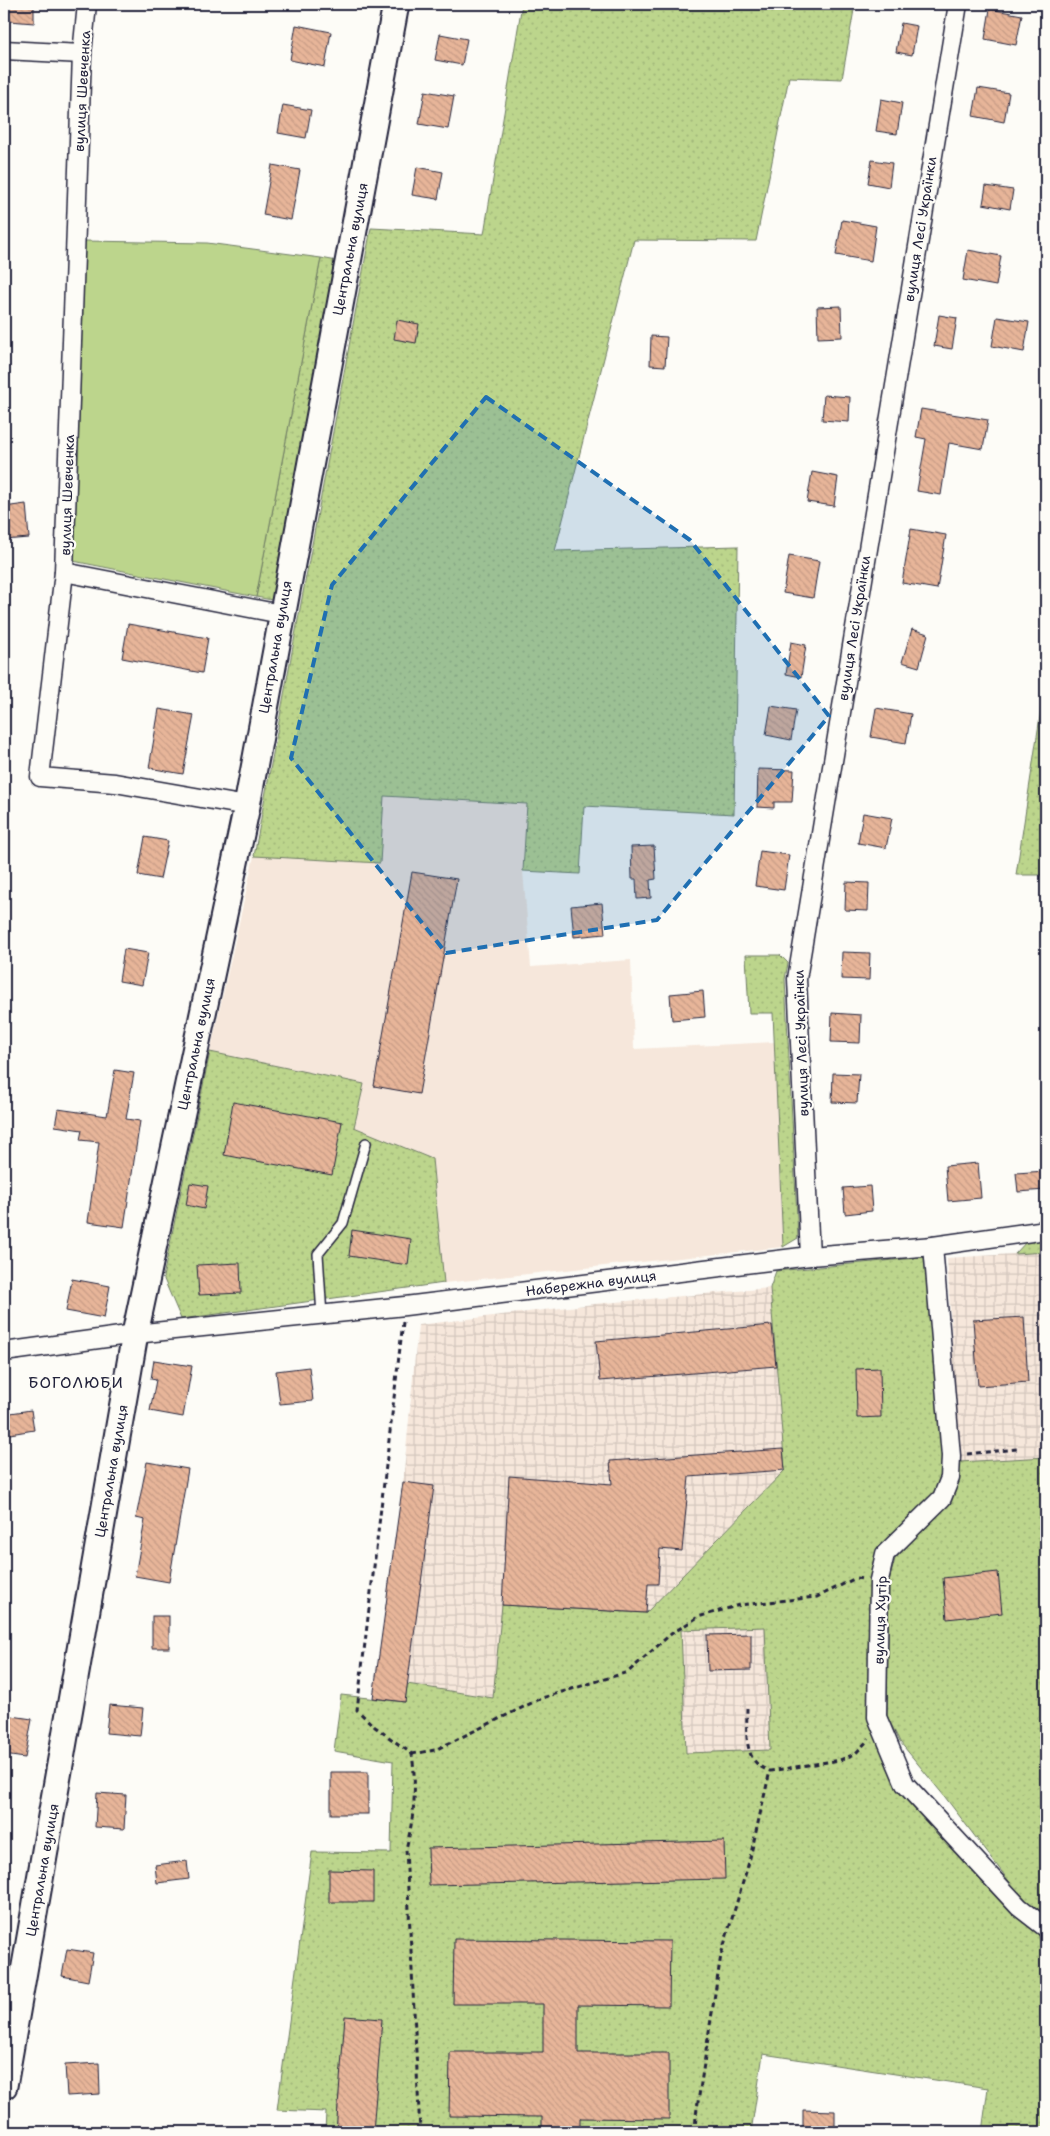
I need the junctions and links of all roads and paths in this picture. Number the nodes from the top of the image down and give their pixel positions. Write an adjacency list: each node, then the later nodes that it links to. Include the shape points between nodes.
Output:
1 (87, 4): 5 (street, вулиця Шевченка)
2 (396, 4): 7 (street, Центральна вулиця)
3 (958, 4): 12 (street, вулиця Лесі Українки, via 796,979)
4 (4, 50): 5 (street)
5 (82, 54): 6 (street, вулиця Шевченка)
6 (64, 572): 7 (street); 8 (street, вулиця Шевченка, via 40,777 115,783)
7 (281, 614): 8 (street, Центральна вулиця)
8 (247, 806): 15 (street, Центральна вулиця)
9 (366, 1143): 14 (lane, via 343,1222 318,1254)
10 (1046, 1230): 11 (street, Набережна вулиця)
11 (933, 1246): 12 (street, Набережна вулиця); 18 (street, вулиця Хутір)
12 (810, 1256): 13 (street, Набережна вулиця)
13 (405, 1306): 14 (street, Набережна вулиця); 22 (path, via 357,1710)
14 (322, 1316): 15 (street, Набережна вулиця)
15 (135, 1334): 16 (street); 25 (street, Центральна вулиця)
16 (4, 1352)
17 (1017, 1449): 18 (path)
18 (951, 1456): 19 (street, вулиця Хутір, via 950,1478 942,1498 886,1554)
19 (879, 1580): 21 (street, вулиця Хутір); 22 (path, via 856,1578 817,1597 740,1605 698,1617 671,1634 628,1672 542,1698 434,1750)
20 (747, 1708): 23 (path, via 748,1750 760,1768)
21 (878, 1718): 23 (path, via 868,1740 855,1754 840,1760); 24 (street, вулиця Хутір, via 905,1784 1019,1907)
22 (412, 1754): 26 (path, via 416,1778 415,1806 406,1849)
23 (770, 1772): 27 (path, via 749,1862 721,1955)
24 (1046, 1928)
25 (4, 2086)
26 (420, 2132)
27 (695, 2132)

